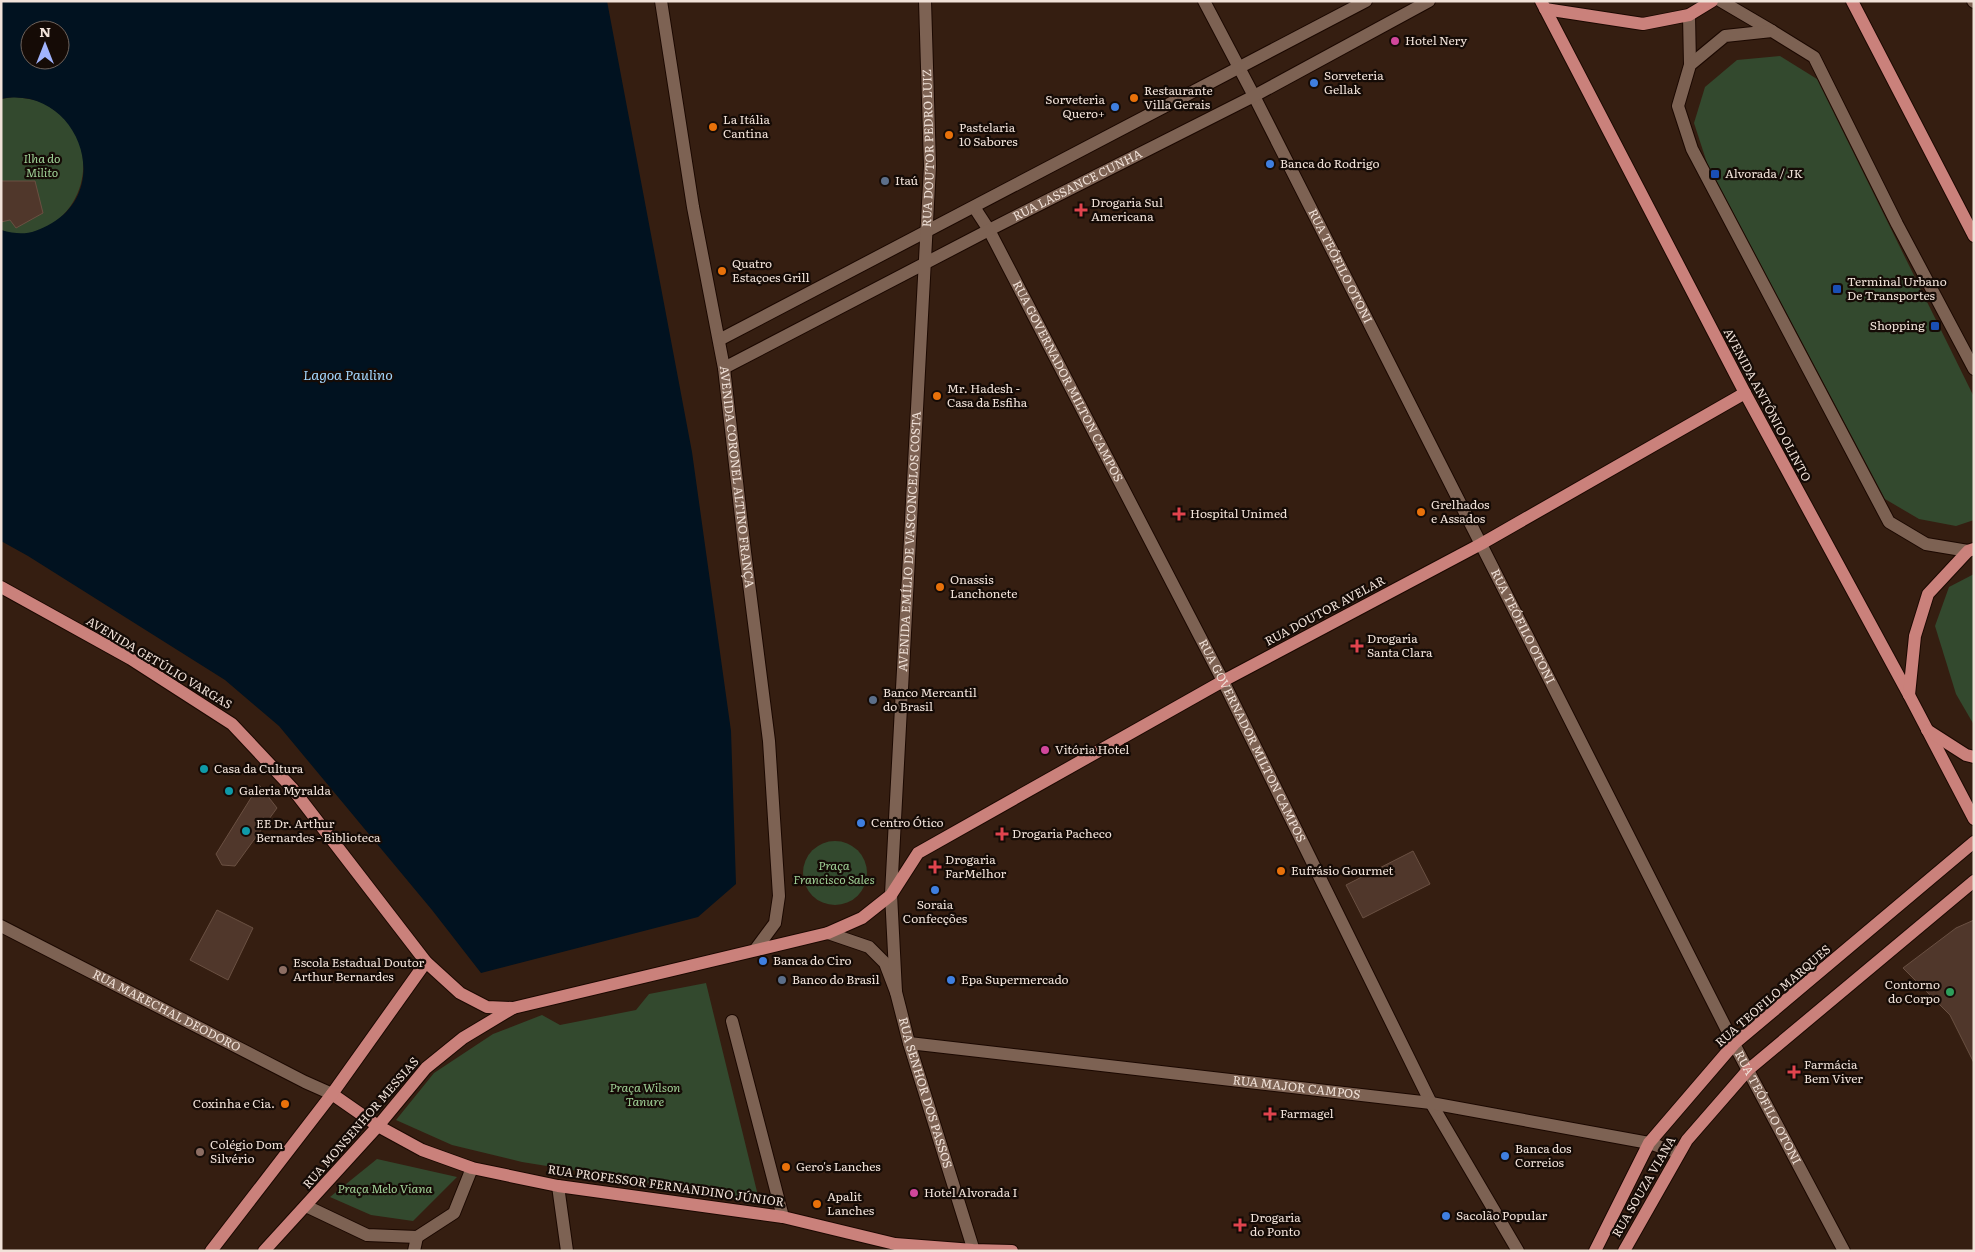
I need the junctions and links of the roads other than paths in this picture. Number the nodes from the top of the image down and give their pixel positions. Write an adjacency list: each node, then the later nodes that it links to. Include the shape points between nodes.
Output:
1 (661, 1): 20 (street, AVENIDA CORONEL ALTINO FRANÇA, via 693,207)
2 (925, 1): 17 (street, RUA DOUTOR PEDRO LUIZ, via 930,166)
3 (1204, 1): 13 (street, RUA TEÓFILO OTONI)
4 (1366, 1): 13 (street)
5 (1429, 1): 14 (street, RUA LASSANCE CUNHA)
6 (1712, 1): 10 (main road)
7 (1721, 1): 11 (street)
8 (1852, 1): 18 (main road)
9 (1543, 5): 10 (main road, via 1643,24); 23 (main road, AVENIDA ANTÔNIO OLINTO)
10 (1689, 15): 12 (street)
11 (1772, 31): 12 (street, via 1725,36); 22 (street, via 1814,57)
12 (1690, 65): 25 (street, via 1678,106 1692,149 1889,522 1926,544)
13 (1239, 68): 14 (street, RUA TEÓFILO OTONI); 15 (street)
14 (1254, 96): 16 (street, RUA LASSANCE CUNHA); 24 (street, RUA TEÓFILO OTONI)
15 (974, 206): 16 (street, RUA GOVERNADOR MILTON CAMPOS); 17 (street)
16 (989, 230): 19 (street, RUA LASSANCE CUNHA); 27 (street, RUA GOVERNADOR MILTON CAMPOS)
17 (926, 232): 19 (street, RUA DOUTOR PEDRO LUIZ); 20 (street)
18 (1974, 236)
19 (924, 264): 21 (street, RUA LASSANCE CUNHA); 35 (street, AVENIDA EMÍLIO DE VASCONCELOS COSTA)
20 (719, 340): 21 (street, AVENIDA CORONEL ALTINO FRANÇA)
21 (724, 368): 38 (street, AVENIDA CORONEL ALTINO FRANÇA, via 769,741 779,896 775,923)
22 (1974, 369)
23 (1745, 393): 24 (main road, RUA DOUTOR AVELAR); 28 (main road, AVENIDA ANTÔNIO OLINTO)
24 (1481, 544): 27 (main road, RUA DOUTOR AVELAR); 44 (street, RUA TEÓFILO OTONI)
25 (1971, 550): 28 (main road, via 1928,594 1915,636)
26 (1, 588): 39 (main road, AVENIDA GETÚLIO VARGAS, via 131,659 232,724 292,788)
27 (1223, 681): 35 (main road, RUA DOUTOR AVELAR, via 918,853); 47 (street, RUA GOVERNADOR MILTON CAMPOS)
28 (1909, 695): 29 (main road, AVENIDA ANTÔNIO OLINTO)
29 (1927, 730): 30 (main road); 31 (main road, AVENIDA ANTÔNIO OLINTO)
30 (1974, 757)
31 (1972, 817): 32 (main road)
32 (1974, 830)
33 (1974, 842): 44 (main road, RUA TEOFILO MARQUES)
34 (1974, 881): 45 (main road)
35 (892, 896): 37 (main road, via 862,918); 40 (street, RUA SENHOR DOS PASSOS)
36 (1, 926): 46 (street, RUA MARECHAL DEODORO)
37 (828, 933): 38 (main road); 40 (street, RUA SENHOR DOS PASSOS, via 869,947 885,962)
38 (755, 950): 41 (main road)
39 (426, 962): 41 (main road, AVENIDA GETÚLIO VARGAS, via 460,993 487,1008); 46 (main road)
40 (896, 992): 43 (street, RUA SENHOR DOS PASSOS)
41 (513, 1008): 48 (main road, RUA MONSENHOR MESSIAS, via 463,1038 426,1068)
42 (732, 1021): 54 (street)
43 (909, 1043): 47 (street, RUA MAJOR CAMPOS); 57 (street, RUA SENHOR DOS PASSOS)
44 (1734, 1044): 45 (street, RUA TEÓFILO OTONI); 49 (main road, RUA TEOFILO MARQUES)
45 (1748, 1070): 50 (main road, RUA SOUZA VIANA); 66 (street, RUA TEÓFILO OTONI)
46 (332, 1094): 48 (main road, RUA PROFESSOR FERNANDINO JÚNIOR); 58 (main road)
47 (1431, 1103): 49 (street, RUA MAJOR CAMPOS); 63 (street, RUA GOVERNADOR MILTON CAMPOS)
48 (378, 1126): 51 (main road, RUA PROFESSOR FERNANDINO JÚNIOR, via 422,1150); 53 (main road, RUA MONSENHOR MESSIAS)
49 (1649, 1143): 50 (street, RUA MAJOR CAMPOS); 64 (main road, RUA TEOFILO MARQUES)
50 (1679, 1153): 65 (main road, RUA SOUZA VIANA)
51 (472, 1168): 52 (main road, RUA PROFESSOR FERNANDINO JÚNIOR); 55 (street, via 454,1213)
52 (558, 1186): 54 (main road, RUA PROFESSOR FERNANDINO JÚNIOR); 61 (street)
53 (306, 1206): 55 (street, via 367,1235); 59 (main road, RUA MONSENHOR MESSIAS)
54 (783, 1217): 56 (main road, RUA PROFESSOR FERNANDINO JÚNIOR)
55 (417, 1238): 60 (street)
56 (894, 1247): 57 (main road, RUA PROFESSOR FERNANDINO JÚNIOR)
57 (973, 1250): 62 (main road, RUA PROFESSOR FERNANDINO JÚNIOR)
58 (211, 1251)
59 (264, 1251)
60 (414, 1251)
61 (567, 1251)
62 (1012, 1251)
63 (1518, 1251)
64 (1595, 1251)
65 (1624, 1251)
66 (1844, 1251)

